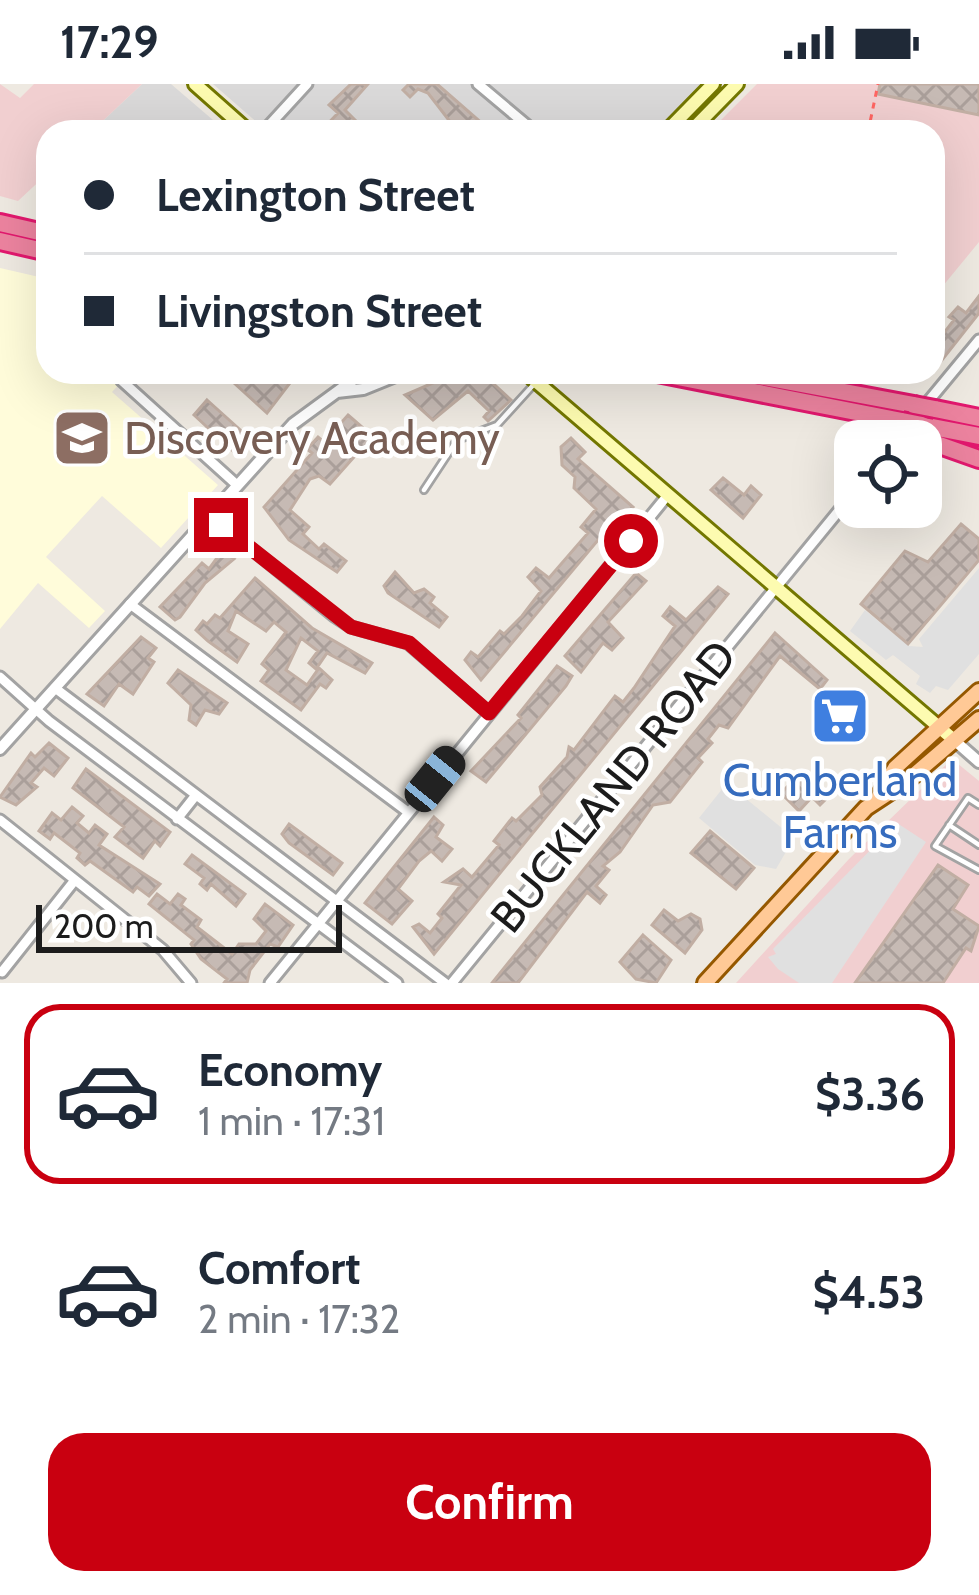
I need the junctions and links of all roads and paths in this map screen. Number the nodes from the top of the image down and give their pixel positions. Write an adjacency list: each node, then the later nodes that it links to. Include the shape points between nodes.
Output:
1 (195, 84): 7 (main road)
2 (308, 84): 8 (street)
3 (478, 84): 9 (street)
4 (713, 84): 10 (main road)
5 (878, 84): 12 (path)
6 (732, 86): 11 (main road)
7 (236, 120)
8 (274, 120)
9 (521, 120)
10 (678, 120)
11 (701, 120)
12 (870, 120)
13 (0, 223): 14 (highway)
14 (36, 231)
15 (0, 241): 16 (highway)
16 (36, 249)
17 (979, 340): 18 (street)
18 (945, 382)
19 (125, 384): 35 (street)
20 (346, 384): 27 (street)
21 (356, 384): 27 (street)
22 (530, 384): 36 (lane, via 497,425 458,440)
23 (542, 384): 37 (main road)
24 (711, 384): 29 (highway)
25 (801, 384): 28 (highway, bridge)
26 (943, 384): 30 (street)
27 (334, 392): 35 (street)
28 (979, 418)
29 (868, 420)
30 (914, 420)
31 (942, 434): 32 (highway)
32 (979, 436)
33 (942, 445): 34 (highway)
34 (979, 459)
35 (237, 485): 38 (street)
36 (424, 490)
37 (667, 496): 40 (main road); 46 (street)
38 (210, 515): 41 (street); 46 (street, via 351,627 409,643)
39 (834, 517): 40 (street, BUCKLAND ROAD)
40 (775, 589): 48 (main road); 70 (street, BUCKLAND ROAD)
41 (130, 604): 43 (street); 55 (street)
42 (0, 676): 45 (street)
43 (55, 688): 45 (street); 52 (street)
44 (979, 691): 48 (main road)
45 (36, 708): 50 (street); 56 (street)
46 (489, 713): 55 (street)
47 (979, 719): 49 (main road)
48 (938, 727): 49 (main road); 53 (main road)
49 (954, 740): 51 (street); 53 (main road)
50 (0, 749)
51 (979, 762)
52 (196, 795): 56 (street); 62 (street)
53 (879, 796): 71 (main road)
54 (979, 805): 58 (lane, via 968,798)
55 (408, 812): 62 (street)
56 (177, 819): 63 (street)
57 (0, 820): 61 (street)
58 (949, 825): 59 (lane); 60 (lane, via 935,846)
59 (979, 845)
60 (979, 870)
61 (75, 880): 64 (street); 65 (street, via 164,950)
62 (337, 898): 63 (street); 70 (street)
63 (317, 921): 68 (street); 69 (street)
64 (2, 972)
65 (177, 972): 66 (street); 67 (street)
66 (168, 983)
67 (190, 983)
68 (271, 983)
69 (397, 983)
70 (448, 983)
71 (705, 983)

